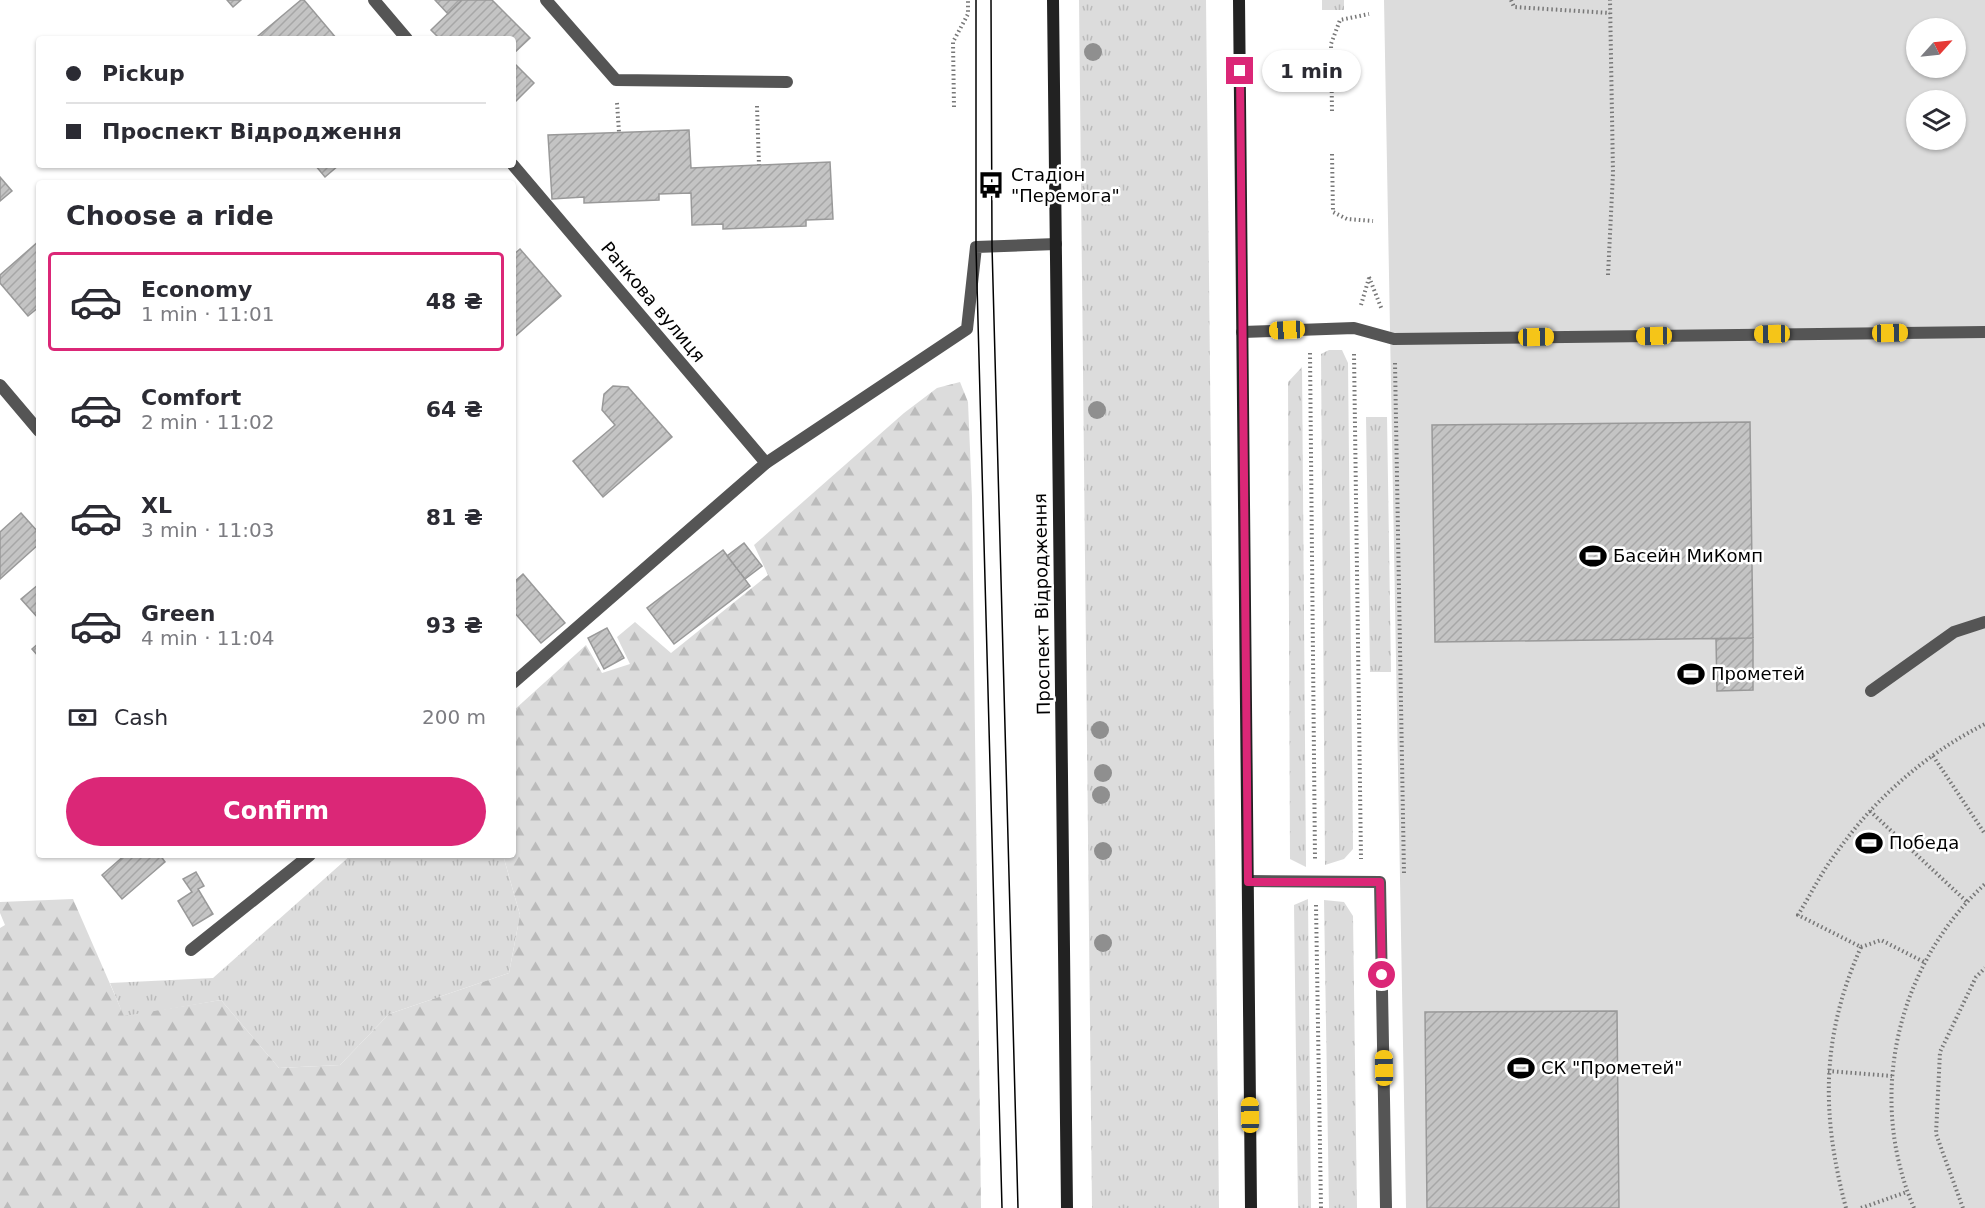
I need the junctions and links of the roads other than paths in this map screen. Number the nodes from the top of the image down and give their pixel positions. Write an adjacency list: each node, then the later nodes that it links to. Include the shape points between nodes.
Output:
1 (374, 0): 5 (street)
2 (546, 0): 6 (street, via 616,80)
3 (1053, 0): 8 (main road, Проспект Відродження)
4 (1239, 0): 9 (main road)
5 (404, 36)
6 (788, 82)
7 (516, 168): 13 (street, Ранкова вулиця)
8 (1056, 244): 13 (street, via 976,247 967,329); 20 (main road, Проспект Відродження)
9 (1242, 332): 10 (street, via 1354,328 1395,339); 18 (main road)
10 (1985, 332)
11 (0, 386): 12 (street)
12 (36, 427)
13 (766, 464): 15 (street)
14 (1985, 622): 16 (street, via 1954,632)
15 (516, 680)
16 (1870, 691)
17 (306, 858): 19 (street)
18 (1248, 882): 21 (main road); 22 (street, via 1380,882)
19 (191, 950)
20 (1067, 1208)
21 (1251, 1208)
22 (1386, 1208)

